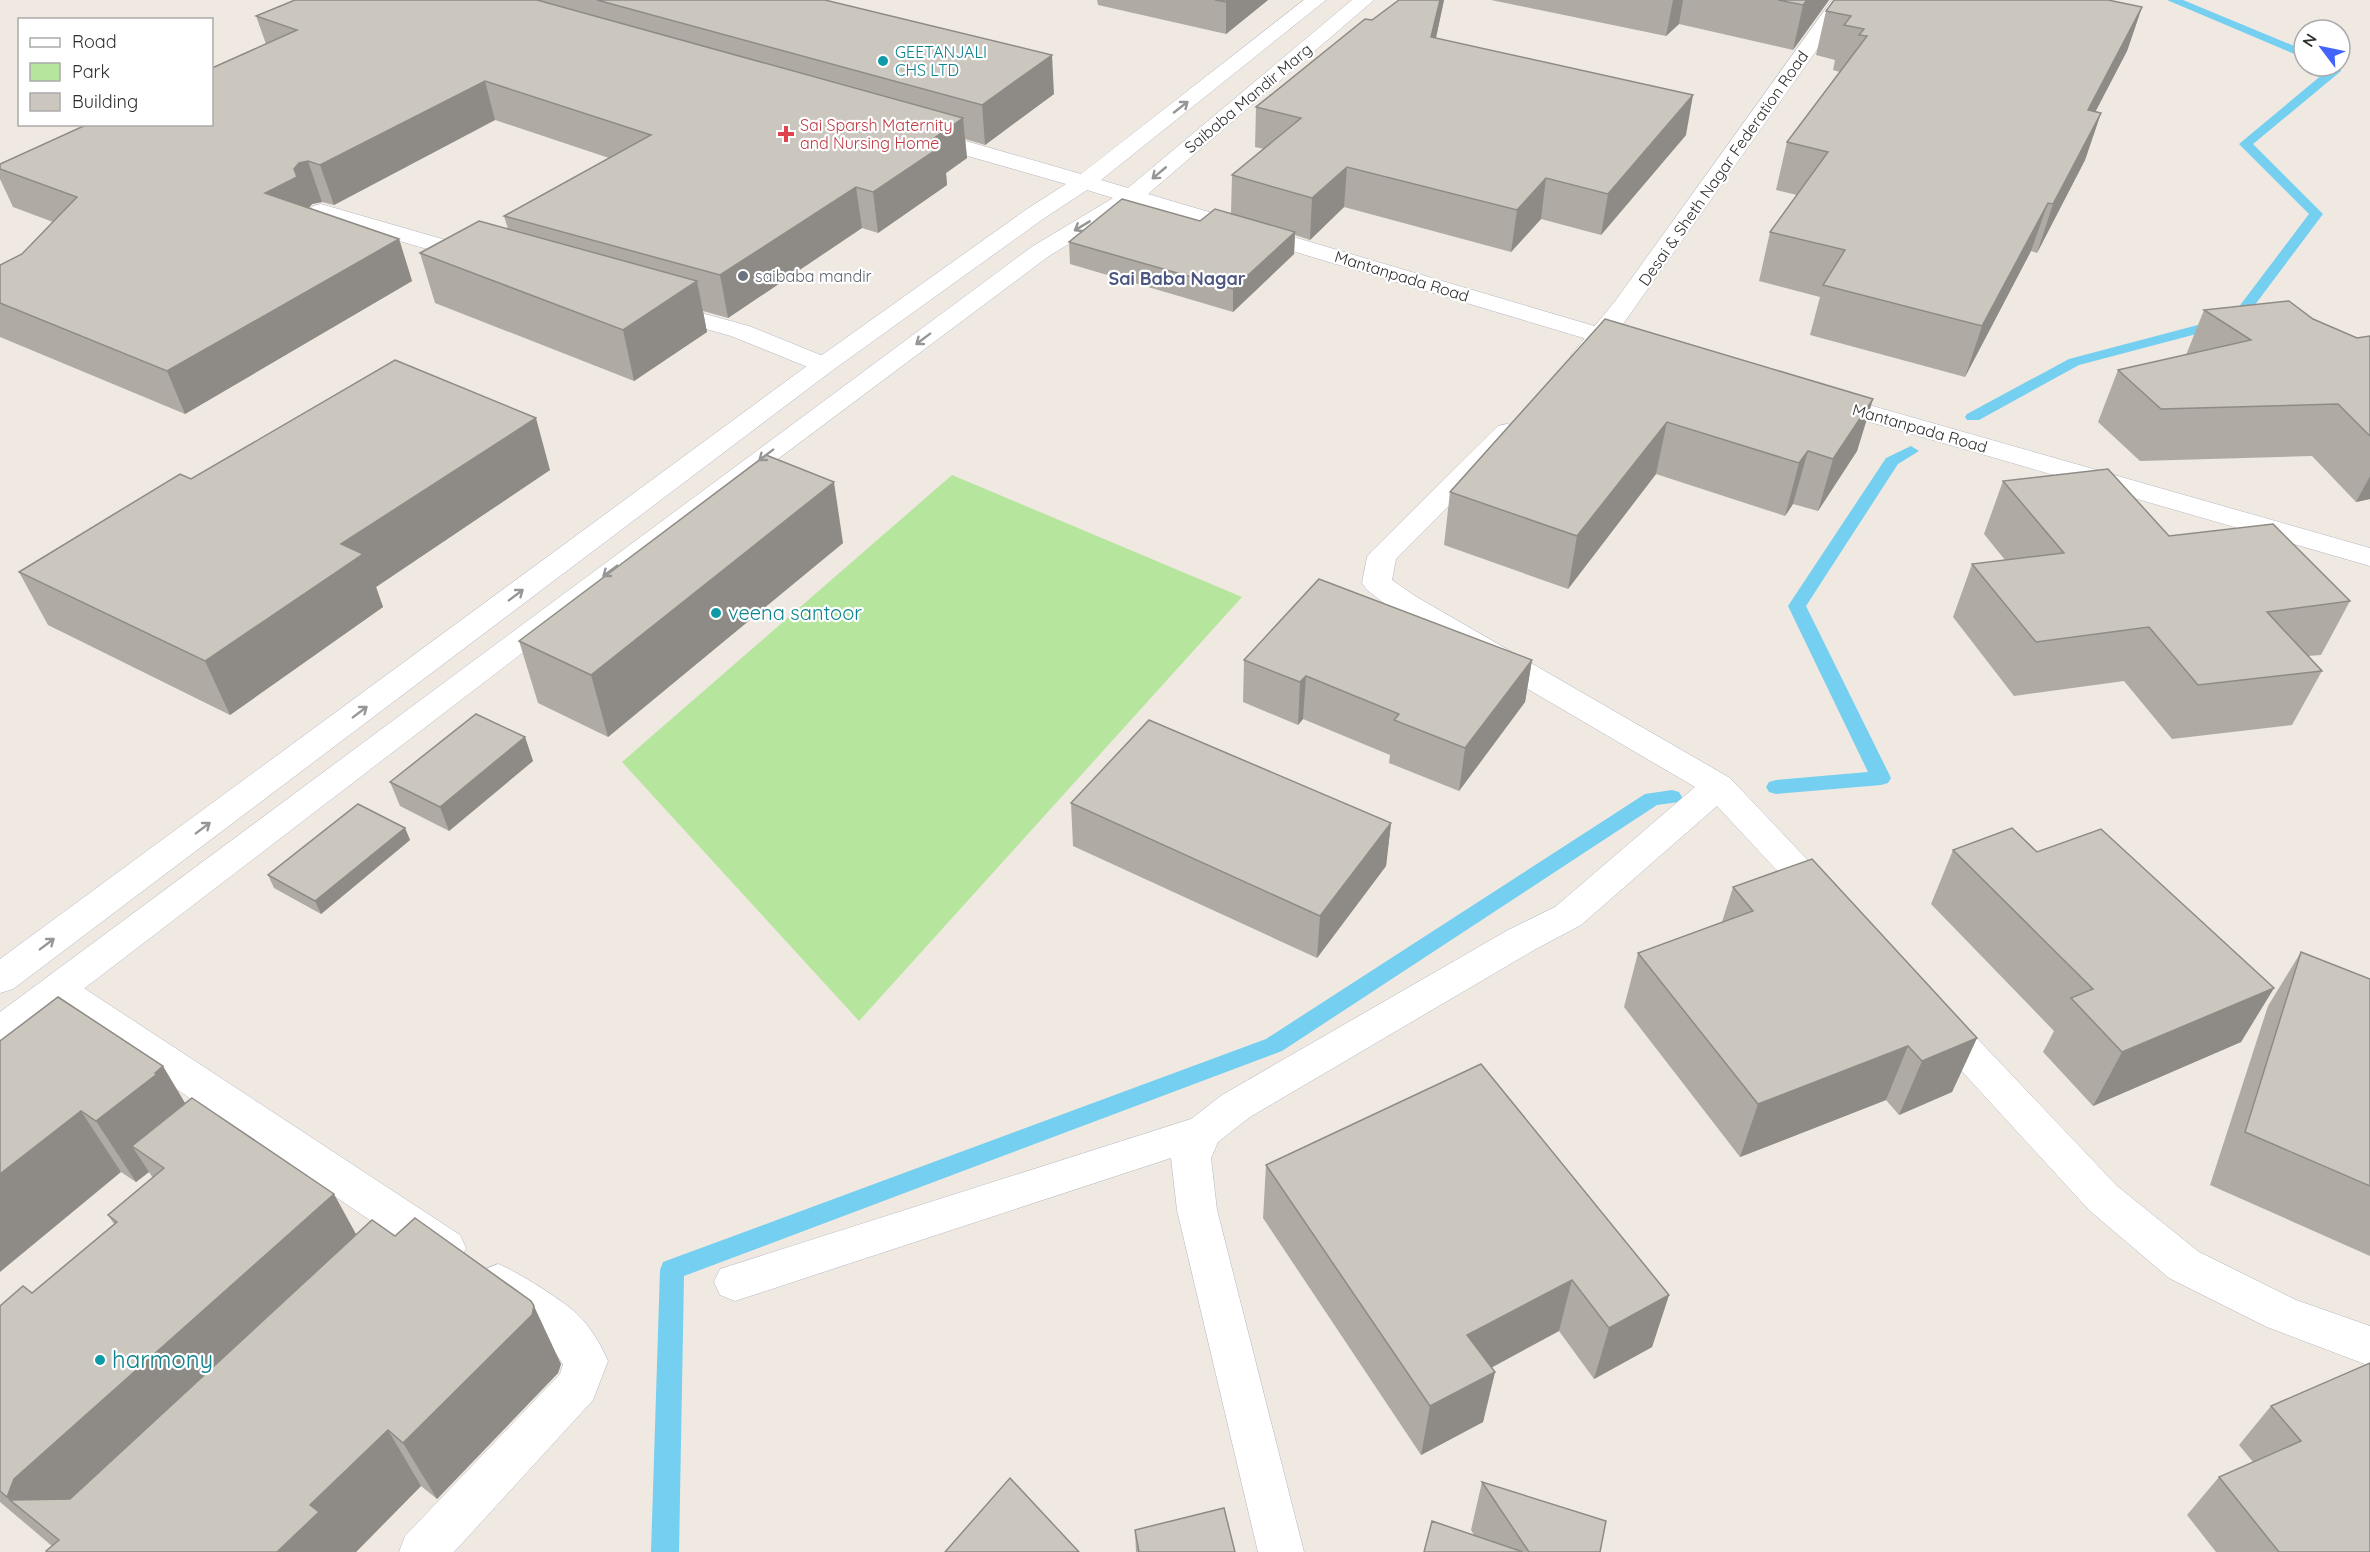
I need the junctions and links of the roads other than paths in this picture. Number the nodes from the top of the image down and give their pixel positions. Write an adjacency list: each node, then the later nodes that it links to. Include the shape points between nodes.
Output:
1 (1316, 0): 5 (street, Saibaba Mandir Marg, one-way to 1)
2 (1364, 0): 6 (street, Saibaba Mandir Marg, one-way to 6)
3 (1842, 0): 10 (street, Desai & Sheth Nagar Federation Road)
4 (901, 130): 5 (street, Mantanpada Road)
5 (1086, 182): 6 (street, Mantanpada Road); 12 (street, Saibaba Mandir Marg)
6 (1131, 196): 10 (street, Mantanpada Road); 20 (street, Saibaba Mandir Marg, one-way to 20, via 1022,265 669,526)
7 (321, 211): 8 (street)
8 (502, 263)
9 (638, 302): 12 (street, via 740,332)
10 (1602, 336): 11 (street, Mantanpada Road); 13 (street, Desai & Sheth Nagar Federation Road)
11 (1659, 352)
12 (824, 365): 19 (street, Saibaba Mandir Marg, one-way to 12)
13 (1570, 369)
14 (1806, 395): 16 (street, Mantanpada Road)
15 (1529, 410): 17 (street, via 1382,557 1377,583 1404,603)
16 (2370, 557)
17 (1718, 786): 18 (street); 23 (street, via 1568,916 1236,1106)
18 (1849, 927)
19 (0, 979)
20 (57, 989): 22 (street, Saibaba Mandir Marg); 26 (street, via 234,1128 408,1245 563,1328 586,1361 577,1386)
21 (1915, 997): 25 (street, via 2103,1198 2184,1265 2282,1314)
22 (0, 1032)
23 (1204, 1131): 24 (street); 27 (street, via 1191,1158 1197,1210)
24 (735, 1282)
25 (2370, 1346)
26 (422, 1552)
27 (1281, 1552)

